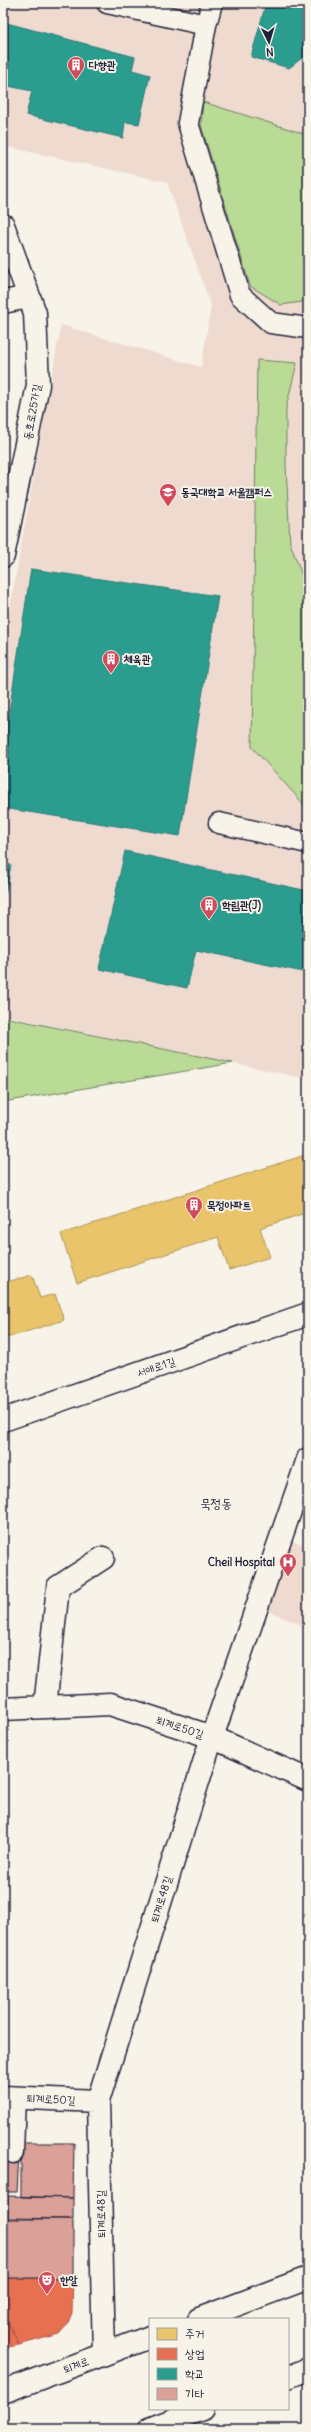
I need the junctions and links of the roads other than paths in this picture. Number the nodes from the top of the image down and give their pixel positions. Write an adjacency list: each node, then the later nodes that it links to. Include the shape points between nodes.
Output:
1 (107, 3): 3 (lane)
2 (212, 3): 3 (lane)
3 (206, 25): 7 (lane, via 188,122 240,295 271,323)
4 (3, 224): 5 (street, 동호로25가길)
5 (29, 297): 6 (street); 8 (street, 동호로25가길, via 35,313 38,385)
6 (3, 302)
7 (308, 328)
8 (3, 556)
9 (219, 823): 10 (lane)
10 (308, 843)
11 (308, 1314): 12 (street, 서애로1길)
12 (3, 1420)
13 (307, 1464): 17 (street, 퇴계로48길)
14 (103, 1558): 15 (street, via 58,1587)
15 (45, 1707): 16 (street, 퇴계로50길); 17 (street, 퇴계로50길, via 110,1704)
16 (3, 1709)
17 (212, 1737): 18 (street, 퇴계로50길); 20 (street, 퇴계로48길)
18 (308, 1780)
19 (9, 2097): 20 (street, 퇴계로50길); 21 (lane)
20 (98, 2101): 25 (street, 퇴계로48길)
21 (13, 2153)
22 (308, 2278): 23 (street)
23 (202, 2318)
24 (149, 2337): 25 (street, 퇴계로)
25 (104, 2354): 28 (street, 퇴계로)
26 (308, 2369): 27 (street)
27 (289, 2377)
28 (3, 2392)
29 (199, 2410): 30 (street)
30 (149, 2429)

